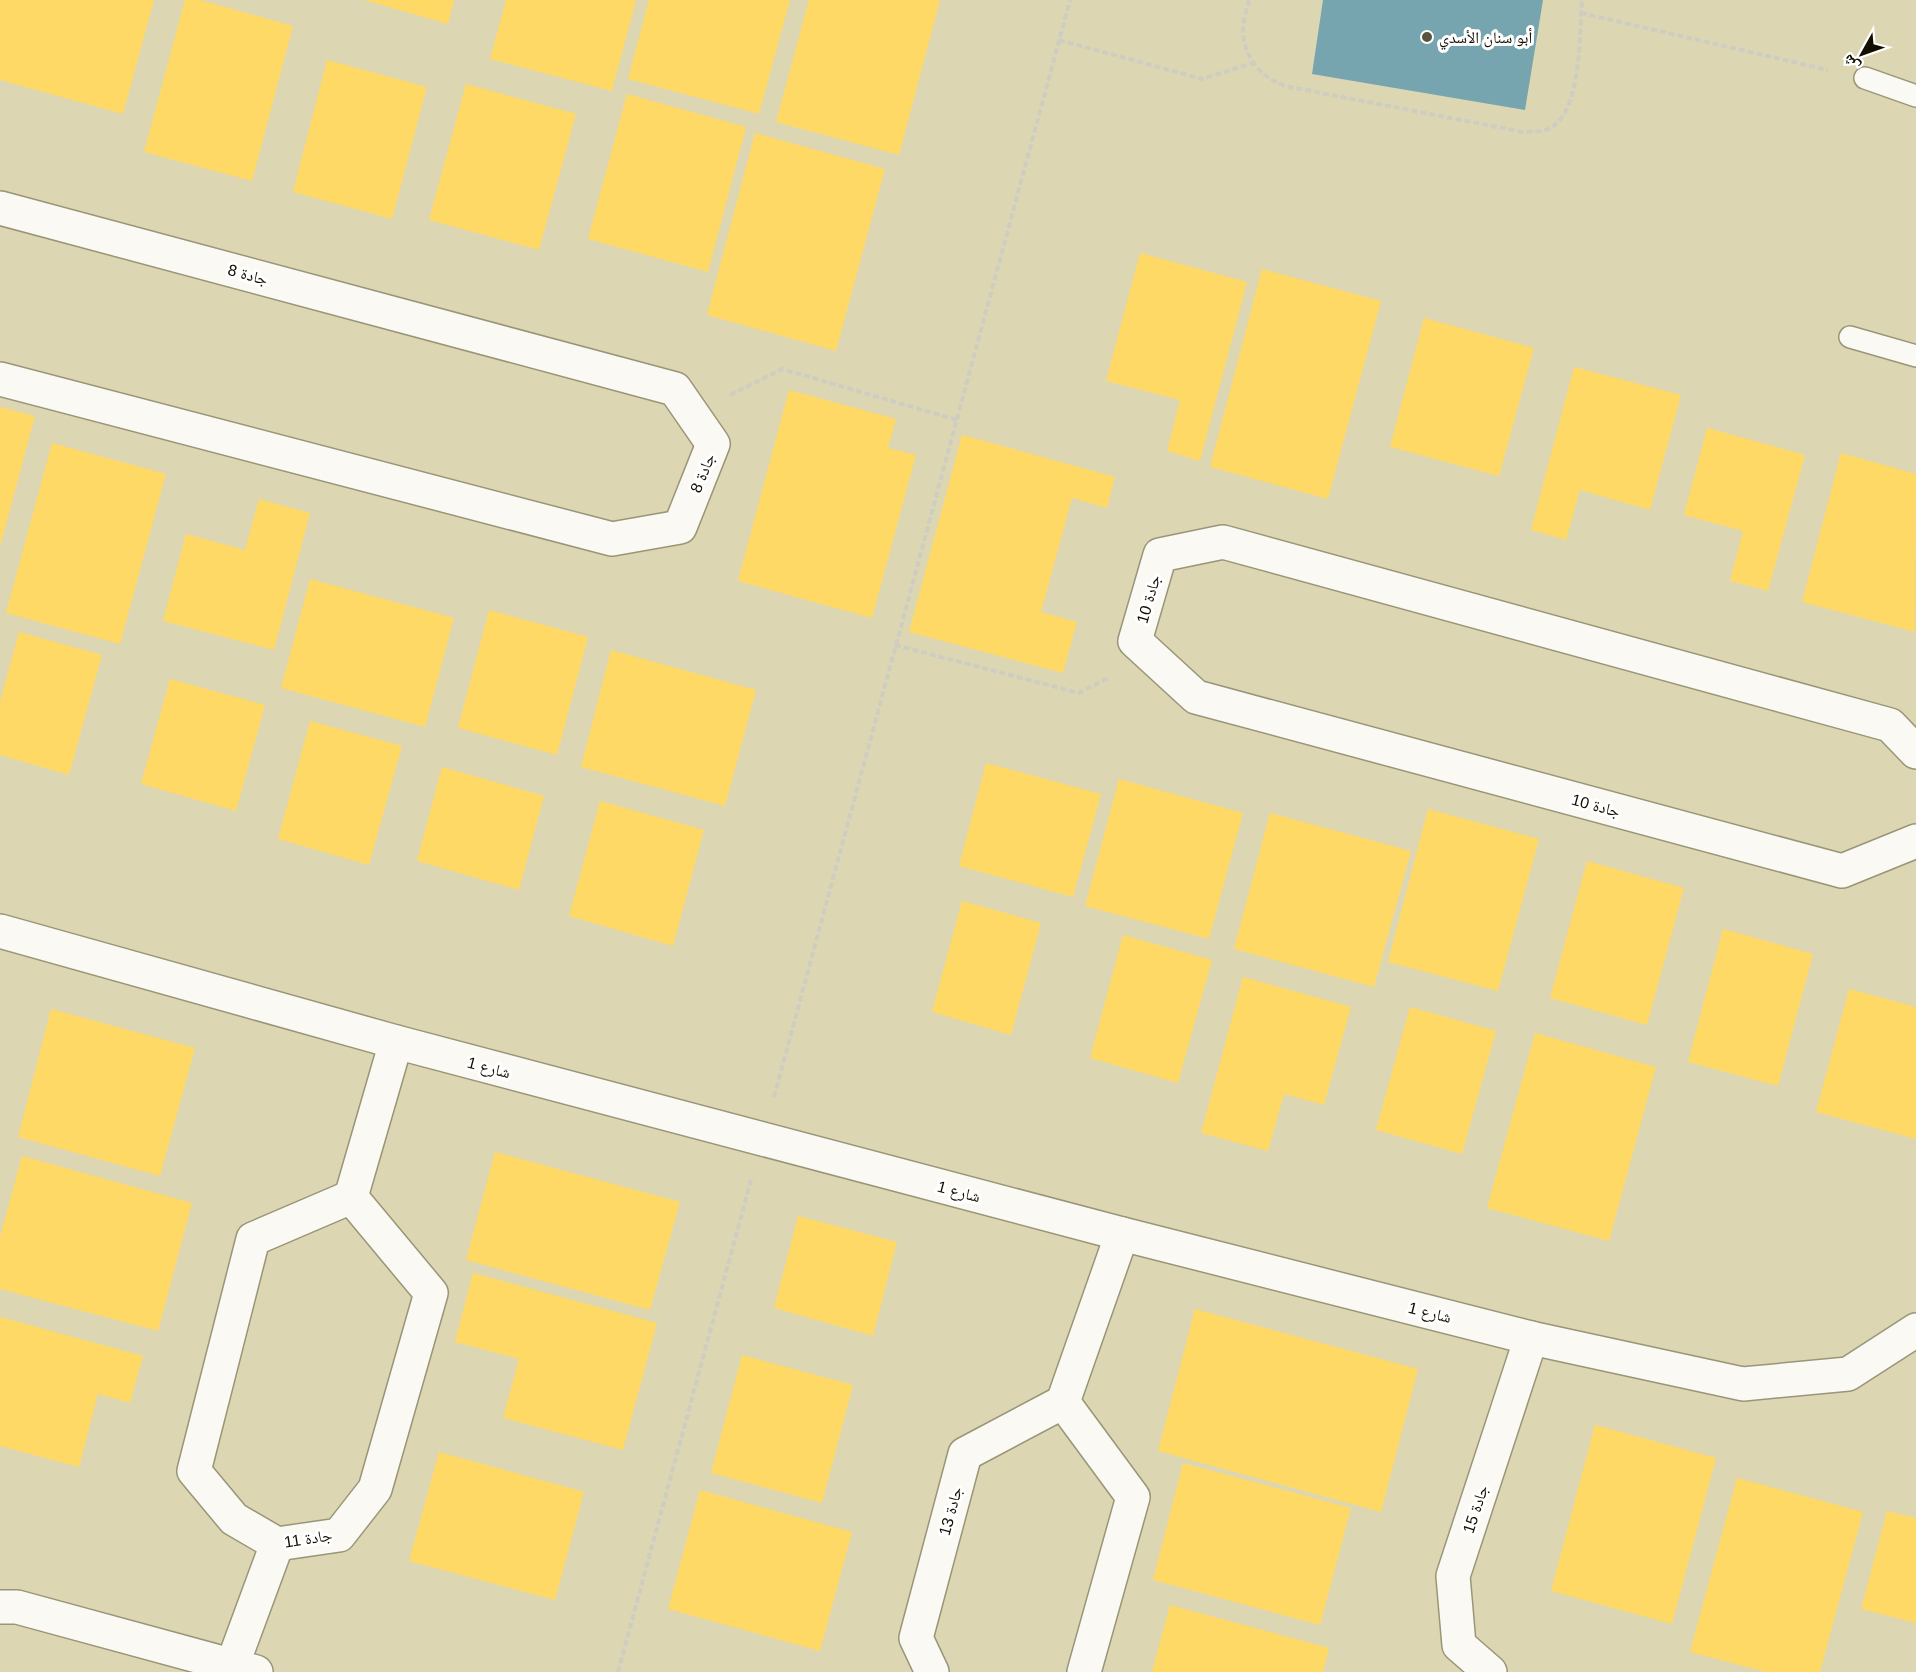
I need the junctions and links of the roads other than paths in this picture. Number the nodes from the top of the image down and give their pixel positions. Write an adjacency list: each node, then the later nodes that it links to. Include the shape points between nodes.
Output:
1 (1865, 78): 2 (lane)
2 (1916, 96)
3 (0, 208): 6 (street, جادة 8, via 675,389 713,444 680,527 612,539)
4 (1850, 337): 5 (lane)
5 (1916, 356)
6 (0, 379)
7 (1916, 752): 8 (street, جادة 10, via 1890,725 1223,542 1161,555 1136,642 1196,697 1842,871)
8 (1916, 841)
9 (0, 932): 10 (street, شارع 1)
10 (396, 1042): 11 (street); 12 (street, شارع 1)
11 (351, 1197): 16 (street, جادة 11, via 431,1293 375,1489 339,1535); 16 (street, جادة 11, via 253,1239 194,1471 234,1519)
12 (1122, 1234): 14 (street, شارع 1); 15 (street)
13 (1916, 1330): 14 (street, شارع 1, via 1848,1374 1743,1384)
14 (1531, 1338): 21 (street, جادة 15, via 1453,1576 1459,1645)
15 (1063, 1402): 19 (street, جادة 13, via 965,1454 916,1638); 20 (street, via 1133,1497)
16 (277, 1544): 18 (street)
17 (0, 1607): 18 (street, via 17,1607)
18 (244, 1669)
19 (932, 1672)
20 (1084, 1672)
21 (1490, 1672)

